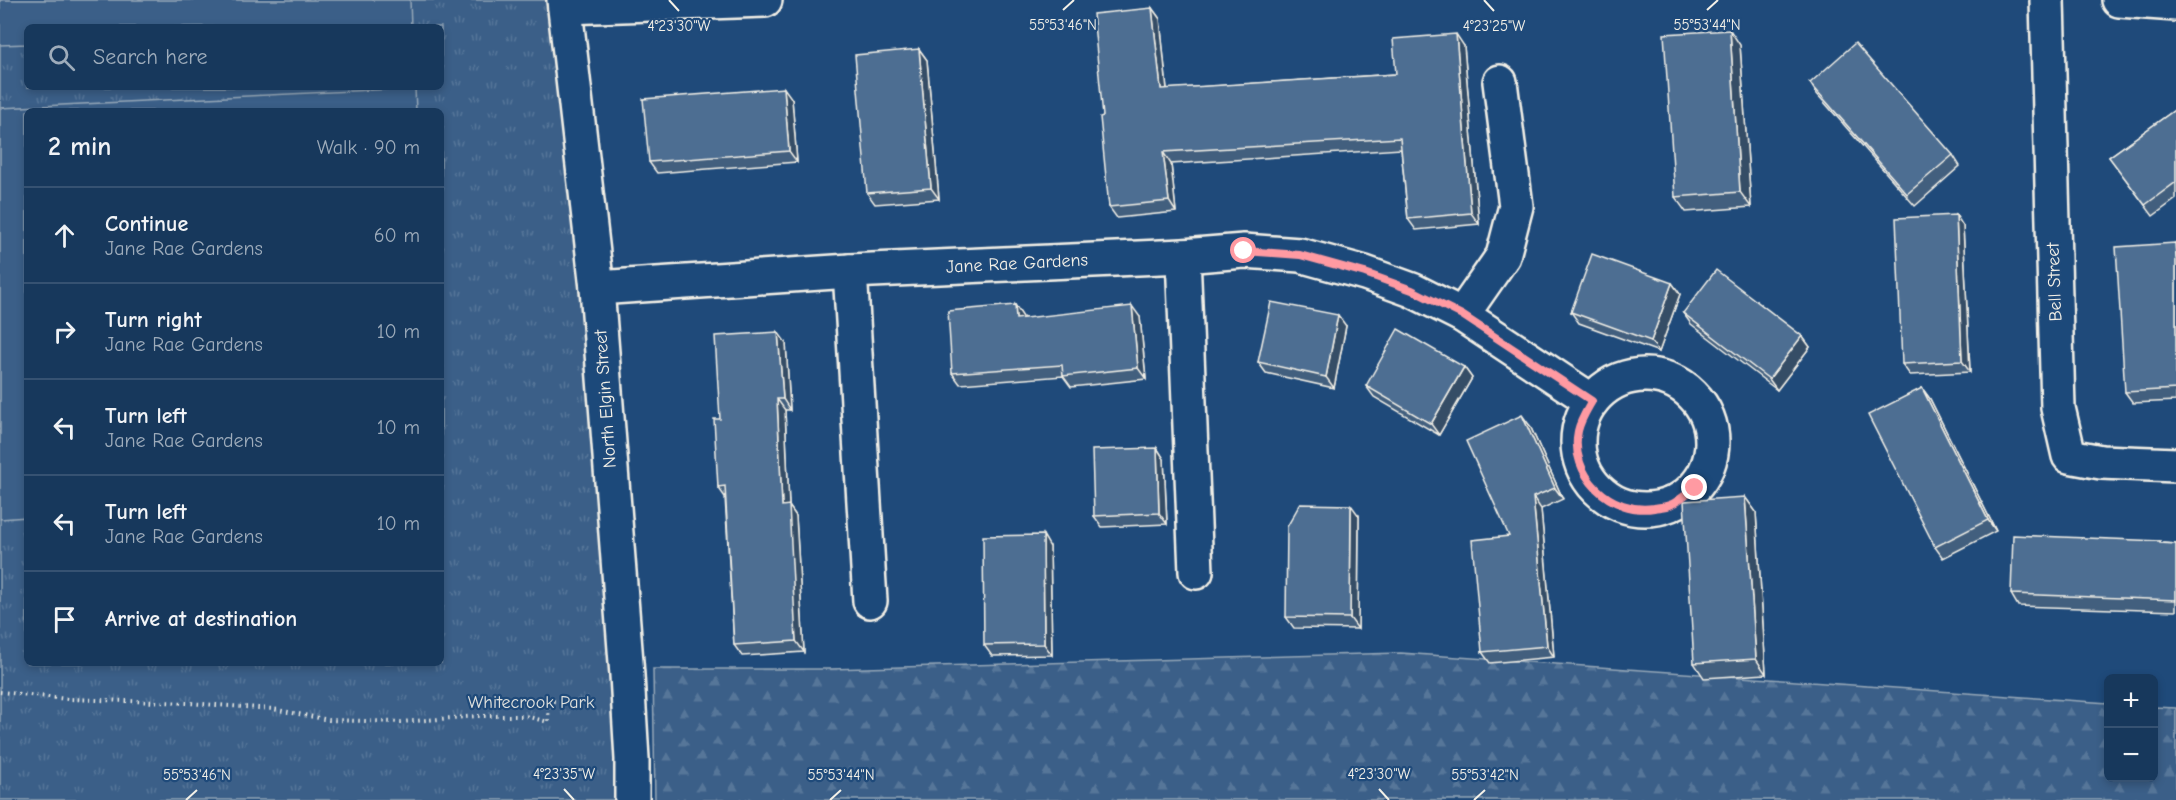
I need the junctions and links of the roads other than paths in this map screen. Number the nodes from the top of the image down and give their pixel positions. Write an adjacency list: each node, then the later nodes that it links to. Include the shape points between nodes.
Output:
1 (765, 0): 4 (street)
2 (2047, 0): 12 (street, Bell Street, via 2058,408 2069,456 2101,462)
3 (2119, 0): 5 (street)
4 (565, 4): 9 (street, North Elgin Street)
5 (2176, 4)
6 (1500, 82): 10 (street, via 1516,206 1503,256)
7 (1183, 256): 8 (street, Jane Rae Gardens); 10 (street, Jane Rae Gardens, via 1244,251 1300,255 1403,286); 13 (street)
8 (850, 271): 9 (street, Jane Rae Gardens); 14 (street)
9 (597, 288): 15 (street, North Elgin Street)
10 (1462, 315): 11 (street, Jane Rae Gardens)
11 (1592, 401): 11 (street, via 1578,430 1578,450 1591,484 1615,503 1641,510 1671,505 1695,488 1707,468 1713,439 1703,408 1681,385 1659,376 1622,379 1604,388)
12 (2176, 465)
13 (1196, 572)
14 (870, 601)
15 (632, 800)

